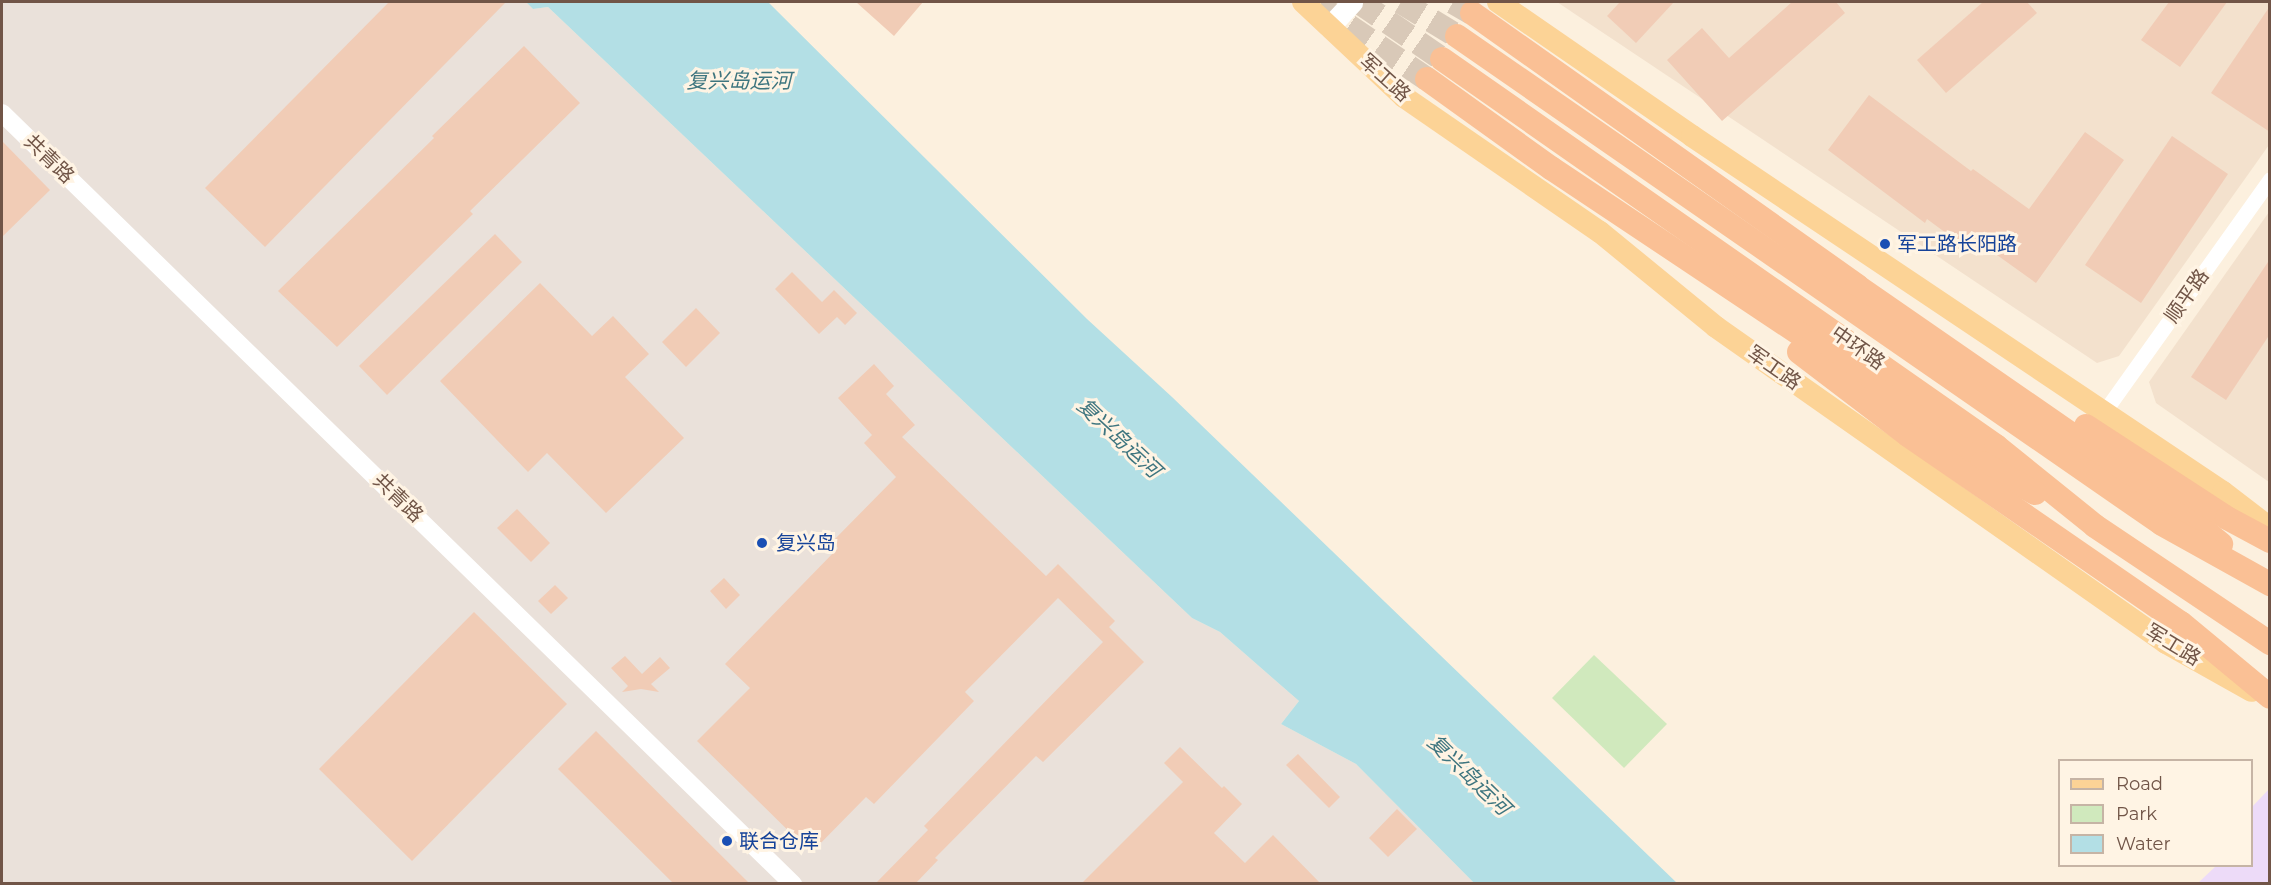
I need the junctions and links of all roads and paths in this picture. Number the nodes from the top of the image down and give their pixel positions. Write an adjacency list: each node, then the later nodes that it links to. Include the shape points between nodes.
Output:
1 (1303, 2): 6 (main road, 军工路)
2 (1343, 2): 6 (main road)
3 (1352, 2): 6 (main road)
4 (1498, 2): 14 (main road)
5 (1472, 13): 13 (highway)
6 (1329, 27): 20 (main road, 军工路, via 1404,97 1600,232 1716,327 2166,643)
7 (1456, 36): 18 (highway, 中环路, via 2162,524)
8 (1442, 59): 15 (highway, 中环路, via 1996,446)
9 (1427, 79): 12 (highway)
10 (2, 113): 21 (street, 共青路)
11 (2270, 179): 14 (street, 顺平路)
12 (1695, 267): 15 (highway, via 1813,343 1982,463); 20 (highway, via 1908,435 2181,623)
13 (1857, 286): 17 (highway, via 2052,404 2227,518); 18 (highway, via 2175,506)
14 (2104, 412): 16 (main road)
15 (2095, 526): 19 (highway, 中环路)
16 (2270, 528)
17 (2270, 541)
18 (2270, 584)
19 (2270, 643)
20 (2270, 699)
21 (793, 884)

